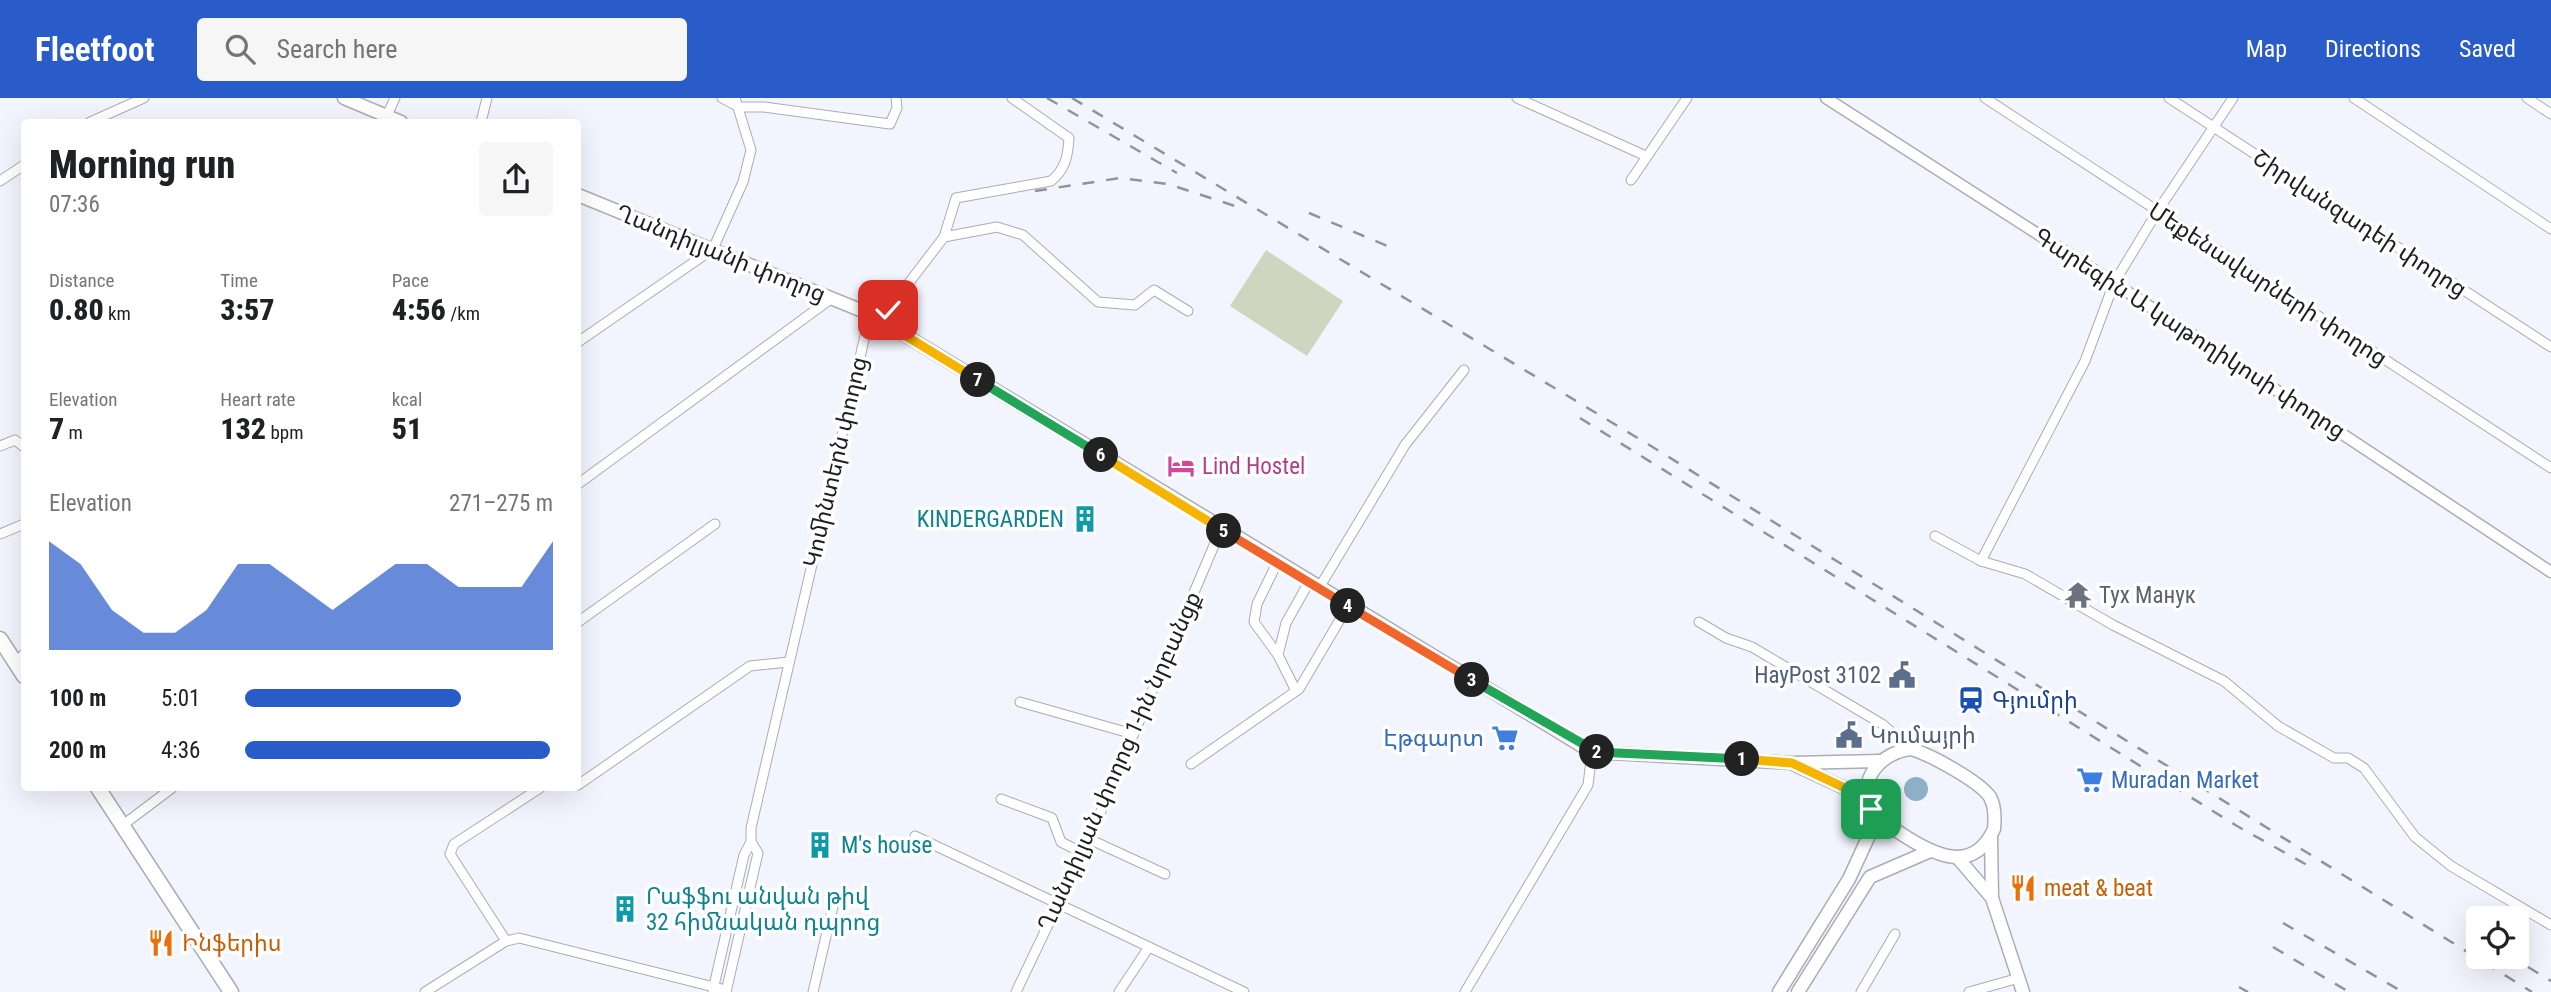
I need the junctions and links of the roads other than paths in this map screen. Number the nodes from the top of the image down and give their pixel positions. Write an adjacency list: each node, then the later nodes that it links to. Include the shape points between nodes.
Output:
1 (144, 98): 18 (street)
2 (344, 98): 19 (main road)
3 (395, 98): 19 (street)
4 (487, 98): 20 (street)
5 (722, 98): 16 (street)
6 (896, 98): 16 (street, via 890,124)
7 (1012, 98): 29 (street, via 1069,138 1061,174 1051,181 956,198)
8 (1517, 98): 22 (street)
9 (1687, 98): 22 (street)
10 (1826, 98): 31 (street, Գարեգին Ա կաթողիկոսի փողոց)
11 (1985, 98): 27 (street, Մեքենավարների փողոց)
12 (2169, 98): 21 (street, Շիրվանզադեի փողոց)
13 (2233, 98): 21 (street)
14 (2354, 98): 28 (street)
15 (2527, 98): 17 (street)
16 (737, 103): 30 (street, via 751,150 743,182)
17 (2551, 114)
18 (97, 119)
19 (385, 119)
20 (482, 119)
21 (2214, 128): 27 (street); 36 (street, Շիրվանզադեի փողոց)
22 (1646, 156): 24 (street)
23 (21, 167): 25 (street)
24 (1632, 180)
25 (0, 181)
26 (581, 196): 30 (main road, Ղանդիլյանի փողոց)
27 (2157, 212): 31 (street); 40 (street, Մեքենավարների փողոց)
28 (2551, 229)
29 (944, 237): 33 (street, via 997,227 1023,235 1098,302 1135,305 1154,290); 34 (street, via 888,310)
30 (713, 249): 32 (main road, Ղանդիլյանի փողոց); 35 (street)
31 (2114, 283): 47 (street, via 2085,361); 49 (street, Գարեգին Ա կաթողիկոսի փողոց)
32 (832, 299): 34 (main road, Ղանդիլյանի փողոց); 41 (street)
33 (1188, 311)
34 (870, 314): 44 (main road, Ղանդիլյանի փողոց); 57 (street, Կոմինտերն փողոց)
35 (581, 340)
36 (2551, 348)
37 (1464, 370): 50 (street, via 1405,445)
38 (21, 445): 39 (street, via 15,440)
39 (0, 446)
40 (2551, 468)
41 (581, 482)
42 (715, 524): 52 (street)
43 (21, 525): 45 (street)
44 (1221, 529): 48 (main road, Ղանդիլյանի փողոց); 60 (street, Ղանդիլյան փողոց 1-ին նրբանցք)
45 (0, 534)
46 (1935, 536): 47 (street)
47 (1981, 561): 85 (street, via 2025,574 2224,681 2287,732 2334,758 2348,758 2364,768 2415,837 2451,866)
48 (1278, 563): 50 (main road, Ղանդիլյանի փողոց); 55 (street, via 1256,604 1254,622)
49 (2551, 572)
50 (1314, 585): 51 (main road, Ղանդիլյանի փողոց); 55 (street, via 1286,623)
51 (1348, 606): 58 (street); 62 (main road, Ղանդիլյանի փողոց)
52 (581, 620)
53 (1699, 622): 61 (street, via 1752,647 1882,724)
54 (0, 639): 56 (highway)
55 (1278, 655): 58 (street)
56 (20, 658)
57 (789, 662): 66 (street, via 750,666); 77 (street, Կոմինտերն փողոց)
58 (1296, 691): 65 (street)
59 (1020, 702): 60 (street)
60 (1133, 734): 76 (street, Ղանդիլյան փողոց 1-ին նրբանցք)
61 (1911, 749): 63 (main road, via 1892,752); 75 (main road, via 1983,789 1994,810)
62 (1592, 752): 64 (main road, Ղանդիլյանի փողոց); 99 (street, via 1588,785)
63 (1880, 761): 64 (main road, Ղանդիլյանի փողոց); 71 (main road, via 1869,781)
64 (1792, 763): 71 (main road, Ղանդիլյանի փողոց)
65 (1191, 764)
66 (581, 783)
67 (101, 791): 73 (highway)
68 (168, 791): 73 (street)
69 (535, 791): 87 (street, via 454,844 450,853)
70 (1001, 799): 79 (street, via 1052,818 1061,842)
71 (1868, 799): 72 (main road)
72 (1878, 818): 78 (main road); 100 (main road, via 1849,879)
73 (122, 825): 93 (highway)
74 (915, 836): 84 (street)
75 (1991, 836): 80 (main road, via 1980,849); 82 (main road)
76 (1089, 839): 79 (street, Ղանդիլյան փողոց 1-ին նրբանցք); 81 (street)
77 (751, 842): 90 (street, via 744,855); 92 (street, Կոմինտերն փողոց, via 758,853)
78 (1928, 852): 80 (main road); 91 (main road, via 1870,877)
79 (1083, 853): 84 (street, Ղանդիլյան փողոց 1-ին նրբանցք)
80 (1957, 857): 82 (main road)
81 (1165, 874)
82 (1992, 898): 89 (main road)
83 (834, 902): 95 (street)
84 (1060, 904): 88 (street); 96 (street, Ղանդիլյան փողոց 1-ին նրբանցք)
85 (2551, 925)
86 (1895, 934): 101 (street)
87 (506, 941): 90 (street, via 519,938); 94 (street)
88 (1149, 947): 97 (street); 98 (street)
89 (2019, 978): 102 (street); 103 (main road)
90 (713, 989): 92 (street)
91 (1802, 990)
92 (726, 991)
93 (231, 992)
94 (425, 992)
95 (813, 992)
96 (1016, 992)
97 (1119, 992)
98 (1244, 992)
99 (1465, 992)
100 (1779, 992)
101 (1861, 992)
102 (1968, 992)
103 (2024, 992)

